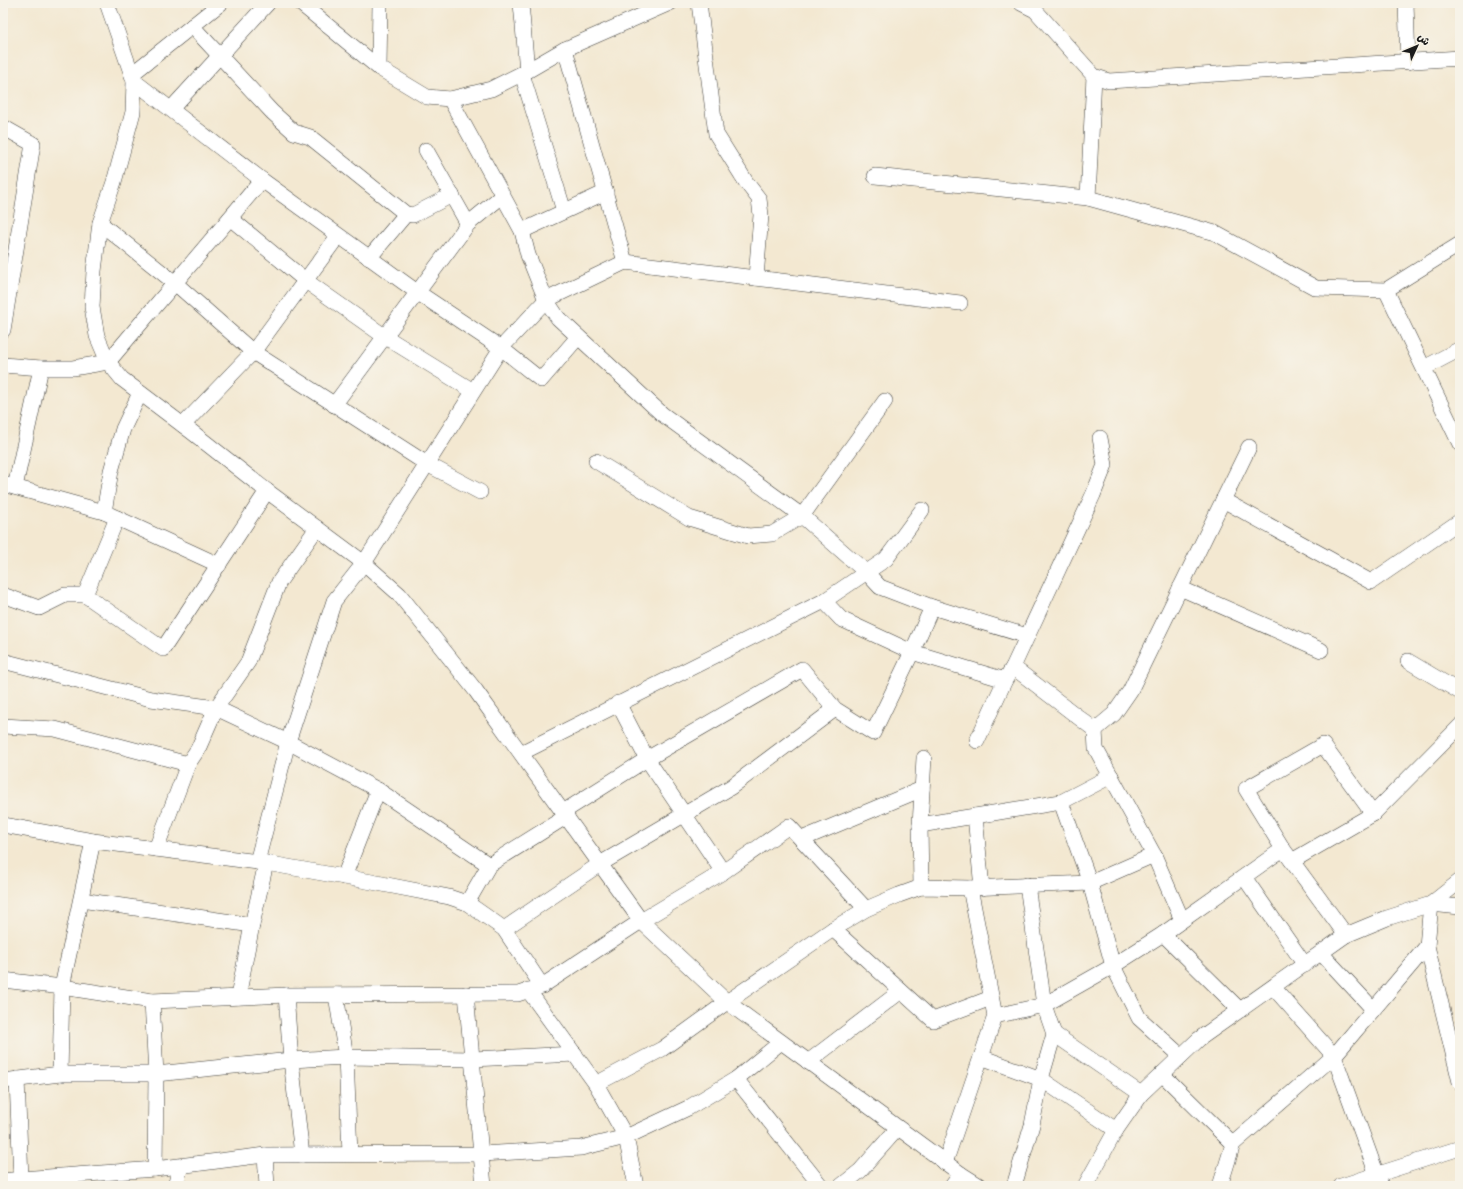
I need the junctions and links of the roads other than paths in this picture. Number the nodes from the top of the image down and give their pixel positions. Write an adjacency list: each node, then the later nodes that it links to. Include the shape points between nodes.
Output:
1 (107, 3): 19 (street)
2 (221, 3): 11 (street)
3 (268, 3): 13 (street)
4 (300, 3): 16 (street)
5 (380, 3): 16 (street)
6 (521, 3): 17 (street)
7 (670, 3): 12 (street)
8 (699, 3): 40 (street, via 716,134 759,199 761,215)
9 (1021, 3): 18 (street, via 1035,10)
10 (1406, 3): 15 (street)
11 (192, 26): 13 (street); 19 (street)
12 (565, 49): 17 (street); 26 (street)
13 (219, 56): 21 (street); 31 (street, via 294,132 310,137)
14 (1460, 58): 15 (street)
15 (1408, 62): 18 (street, via 1109,81)
16 (379, 68): 20 (street, via 428,98)
17 (524, 73): 20 (street, via 491,89); 30 (street)
18 (1094, 76): 29 (street)
19 (133, 78): 21 (street); 33 (street, via 133,112)
20 (450, 99): 28 (street)
21 (171, 110): 25 (street)
22 (3, 126): 47 (street, via 33,144)
23 (426, 150): 27 (street)
24 (875, 176): 29 (street)
25 (262, 180): 32 (street); 36 (street)
26 (606, 192): 30 (street); 39 (street)
27 (452, 195): 31 (street, via 414,215); 34 (street)
28 (502, 196): 34 (street); 35 (street)
29 (1088, 198): 43 (street, via 1215,233 1316,288)
30 (564, 211): 35 (street)
31 (406, 214): 38 (street)
32 (230, 218): 41 (street); 42 (street)
33 (100, 223): 42 (street); 53 (street, via 92,307 97,336)
34 (468, 224): 44 (street)
35 (522, 231): 45 (street, via 528,255)
36 (338, 236): 38 (street); 41 (street)
37 (1460, 244): 43 (street)
38 (369, 258): 44 (street)
39 (625, 262): 40 (street); 45 (street)
40 (756, 278): 46 (street)
41 (306, 281): 48 (street); 52 (street)
42 (175, 283): 52 (street); 53 (street)
43 (1386, 290): 56 (street)
44 (417, 292): 48 (street); 50 (street)
45 (546, 300): 49 (street, via 558,318); 50 (street)
46 (960, 303)
47 (3, 330)
48 (384, 336): 57 (street); 60 (street)
49 (578, 337): 50 (street, via 541,380); 73 (street, via 662,414)
50 (501, 348): 57 (street)
51 (1460, 349): 56 (street)
52 (253, 352): 60 (street); 61 (street)
53 (108, 362): 55 (street, via 73,368); 58 (street, via 122,379)
54 (3, 365): 55 (street)
55 (41, 368): 67 (street)
56 (1424, 368): 63 (street)
57 (473, 391): 66 (street)
58 (140, 393): 61 (street); 72 (street, via 123,429 111,471)
59 (885, 400): 73 (street)
60 (334, 405): 66 (street)
61 (183, 425): 68 (street)
62 (1100, 438): 84 (street, via 1105,465)
63 (1460, 444)
64 (1249, 447): 70 (street)
65 (596, 461): 73 (street, via 689,518 748,536 772,534)
66 (427, 464): 69 (street); 76 (street)
67 (9, 486): 72 (street)
68 (267, 491): 75 (street); 77 (street)
69 (480, 492)
70 (1223, 500): 74 (street, via 1371,582); 79 (street)
71 (922, 510): 78 (street, via 886,559)
72 (110, 515): 77 (street); 81 (street)
73 (802, 516): 78 (street)
74 (1460, 522)
75 (317, 528): 76 (street); 92 (street, via 279,582 248,662)
76 (364, 563): 98 (street, via 334,602); 99 (street, via 399,594 476,691)
77 (219, 565): 81 (street, via 163,649)
78 (867, 573): 82 (street); 83 (street, via 880,588)
79 (1180, 588): 85 (street); 96 (street, via 1130,691 1114,714)
80 (3, 595): 81 (street, via 39,608 66,595)
81 (85, 595)
82 (824, 601): 86 (street, via 841,619); 91 (street)
83 (932, 607): 84 (street); 86 (street)
84 (1027, 636): 89 (street)
85 (1321, 650)
86 (912, 652): 89 (street); 93 (street, via 873,733)
87 (3, 660): 92 (street, via 151,699)
88 (1408, 661): 90 (street)
89 (1009, 673): 96 (street); 97 (street)
90 (1460, 692)
91 (618, 703): 99 (street); 101 (street)
92 (216, 708): 98 (street); 102 (street, via 198,749)
93 (835, 710): 101 (street, via 802,669); 108 (street, via 731,787)
94 (3, 726): 102 (street, via 55,729)
95 (1460, 726): 109 (street)
96 (1095, 730): 103 (street, via 1096,749)
97 (977, 741)
98 (288, 742): 105 (street); 118 (street)
99 (520, 753): 107 (street)
100 (924, 758): 104 (street)
101 (647, 759): 107 (street); 108 (street)
102 (188, 764): 115 (street)
103 (1111, 776): 106 (street); 116 (street)
104 (922, 789): 112 (street); 113 (street)
105 (378, 790): 119 (street); 122 (street)
106 (1061, 802): 110 (street); 125 (street)
107 (565, 814): 119 (street); 120 (street)
108 (685, 814): 120 (street); 121 (street)
109 (1373, 814): 117 (street); 117 (street, via 1323,745 1246,789)
110 (975, 816): 112 (street); 128 (street)
111 (3, 825): 114 (street)
112 (920, 825): 127 (street)
113 (802, 839): 121 (street, via 790,826); 133 (street)
114 (93, 841): 115 (street); 129 (street)
115 (156, 849): 118 (street)
116 (1154, 855): 125 (street); 134 (street)
117 (1288, 855): 123 (street); 140 (street)
118 (262, 862): 122 (street); 136 (street)
119 (489, 864): 130 (street)
120 (600, 864): 135 (street); 137 (street)
121 (723, 872): 135 (street)
122 (344, 877): 130 (street, via 449,897)
123 (1244, 877): 134 (street); 143 (street)
124 (1460, 881): 131 (street)
125 (1090, 883): 126 (street); 144 (street)
126 (1027, 885): 128 (street); 157 (street)
127 (921, 887): 128 (street); 133 (street)
128 (976, 888): 154 (street)
129 (81, 900): 136 (street); 147 (street)
130 (467, 903): 137 (street)
131 (1431, 904): 132 (street); 140 (street); 141 (street)
132 (1460, 907)
133 (866, 909): 138 (street)
134 (1182, 920): 139 (street)
135 (641, 921): 148 (street); 156 (street)
136 (252, 925): 153 (street)
137 (504, 929): 148 (street)
138 (833, 929): 149 (street); 156 (street)
139 (1163, 934): 144 (street); 159 (street)
140 (1346, 935): 142 (street)
141 (1427, 946): 158 (street); 177 (street)
142 (1321, 953): 143 (street); 158 (street)
143 (1305, 965): 146 (street)
144 (1113, 966): 157 (street); 164 (street, via 1139,1018)
145 (3, 980): 147 (street)
146 (1273, 986): 159 (street); 165 (street)
147 (62, 987): 155 (street); 171 (street)
148 (535, 988): 150 (street, via 518,994); 163 (street)
149 (901, 991): 154 (street, via 933,1020); 170 (street)
150 (466, 994): 152 (street); 168 (street)
151 (286, 995): 152 (street); 153 (street); 169 (street)
152 (336, 995): 166 (street)
153 (238, 997): 155 (street)
154 (991, 998): 160 (street)
155 (152, 1001): 172 (street)
156 (727, 1002): 162 (street); 178 (street, via 662,1049)
157 (1044, 1005): 160 (street); 161 (street)
158 (1373, 1009): 165 (street)
159 (1240, 1010): 164 (street, via 1199,1039)
160 (995, 1016): 167 (street)
161 (1054, 1034): 175 (street); 179 (street)
162 (781, 1042): 170 (street); 174 (street)
163 (575, 1054): 168 (street); 178 (street)
164 (1181, 1056): 173 (street)
165 (1334, 1056): 183 (street); 195 (street)
166 (346, 1057): 168 (street); 169 (street); 185 (street)
167 (981, 1057): 175 (street); 189 (street)
168 (472, 1059): 186 (street)
169 (290, 1060): 172 (street); 188 (street)
170 (808, 1062): 180 (street)
171 (60, 1074): 172 (street); 176 (street)
172 (156, 1074): 191 (street)
173 (1162, 1074): 179 (street); 183 (street)
174 (736, 1079): 182 (street, via 688,1108); 203 (street)
175 (1041, 1079): 181 (street); 206 (street, via 1032,1125)
176 (10, 1080): 192 (street)
177 (1460, 1082)
178 (596, 1084): 182 (street)
179 (1141, 1094): 181 (street)
180 (898, 1128): 189 (street); 204 (street, via 860,1171)
181 (1116, 1130): 207 (street)
182 (626, 1137): 186 (street, via 581,1148); 202 (street)
183 (1233, 1144): 208 (street)
184 (1460, 1148): 195 (street)
185 (350, 1154): 186 (street); 188 (street)
186 (481, 1154): 201 (street)
187 (265, 1155): 188 (street); 190 (street); 200 (street)
188 (302, 1155)
189 (945, 1163): 194 (street)
190 (182, 1166): 191 (street); 199 (street)
191 (155, 1170): 193 (street)
192 (21, 1179): 196 (street); 197 (street)
193 (82, 1180): 197 (street); 198 (street)
194 (956, 1180): 205 (street)
195 (1379, 1180): 209 (street)
196 (3, 1181)
197 (39, 1182)
198 (68, 1186)
199 (175, 1186)
200 (267, 1186)
201 (484, 1186)
202 (636, 1186)
203 (821, 1186)
204 (841, 1186)
205 (980, 1186)
206 (1014, 1186)
207 (1084, 1186)
208 (1220, 1186)
209 (1341, 1186)

